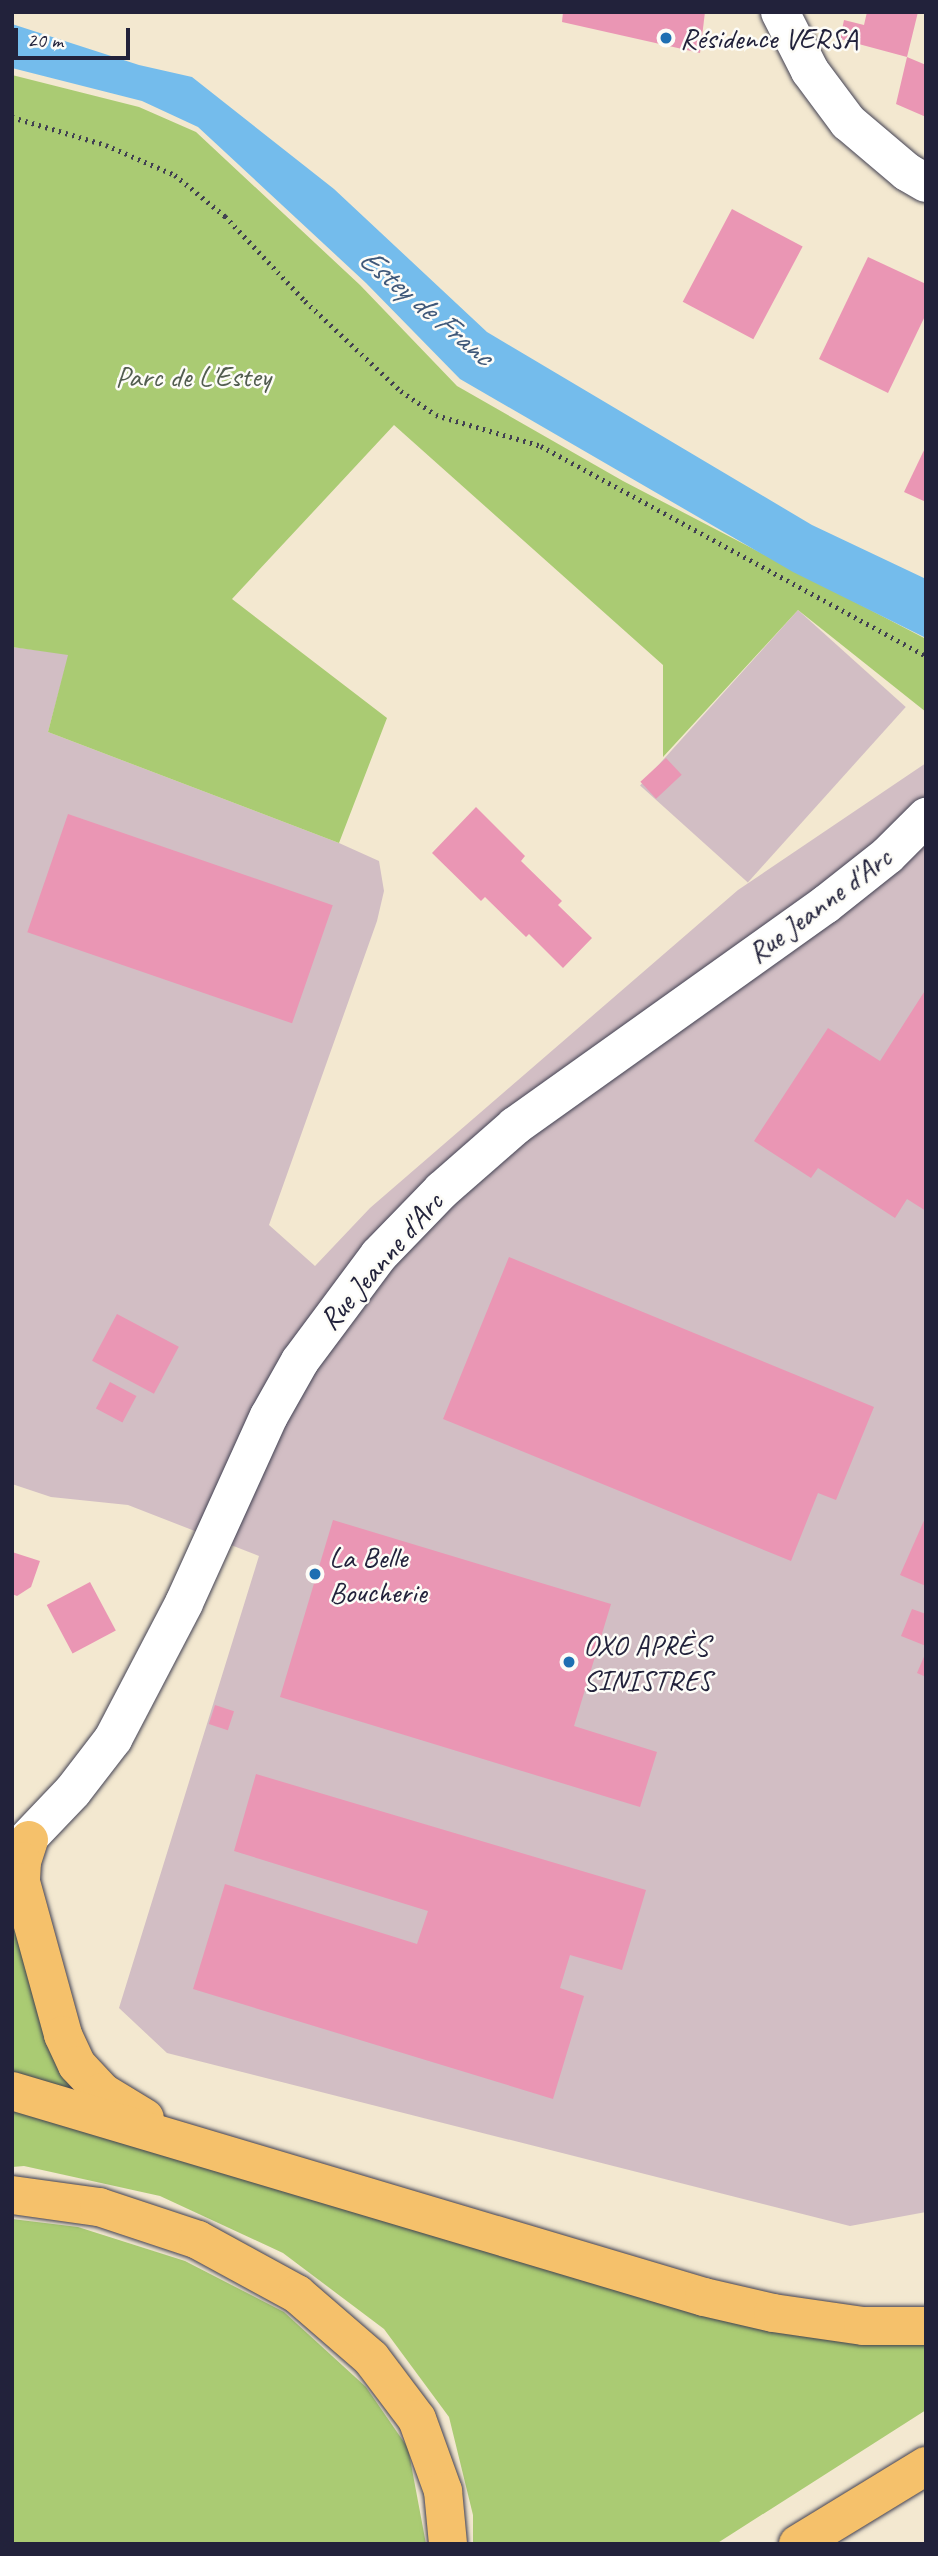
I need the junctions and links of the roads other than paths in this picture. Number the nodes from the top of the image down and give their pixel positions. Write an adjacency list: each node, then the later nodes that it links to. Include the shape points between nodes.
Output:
1 (780, 12): 2 (street, via 810,71 848,121)
2 (926, 183)
3 (926, 817): 4 (street, Rue Jeanne d'Arc, via 888,855 825,905 514,1126 379,1255 308,1349 269,1416 178,1615 113,1739)
4 (21, 1848): 6 (highway, via 21,1882 55,2010 78,2066 102,2092)
5 (12, 2091): 6 (highway)
6 (186, 2142): 8 (highway, via 704,2297 863,2326)
7 (12, 2195): 10 (highway, via 99,2207 198,2240 297,2294 371,2358 417,2418 443,2491)
8 (926, 2326)
9 (926, 2466): 11 (highway)
10 (448, 2544)
11 (798, 2544)

